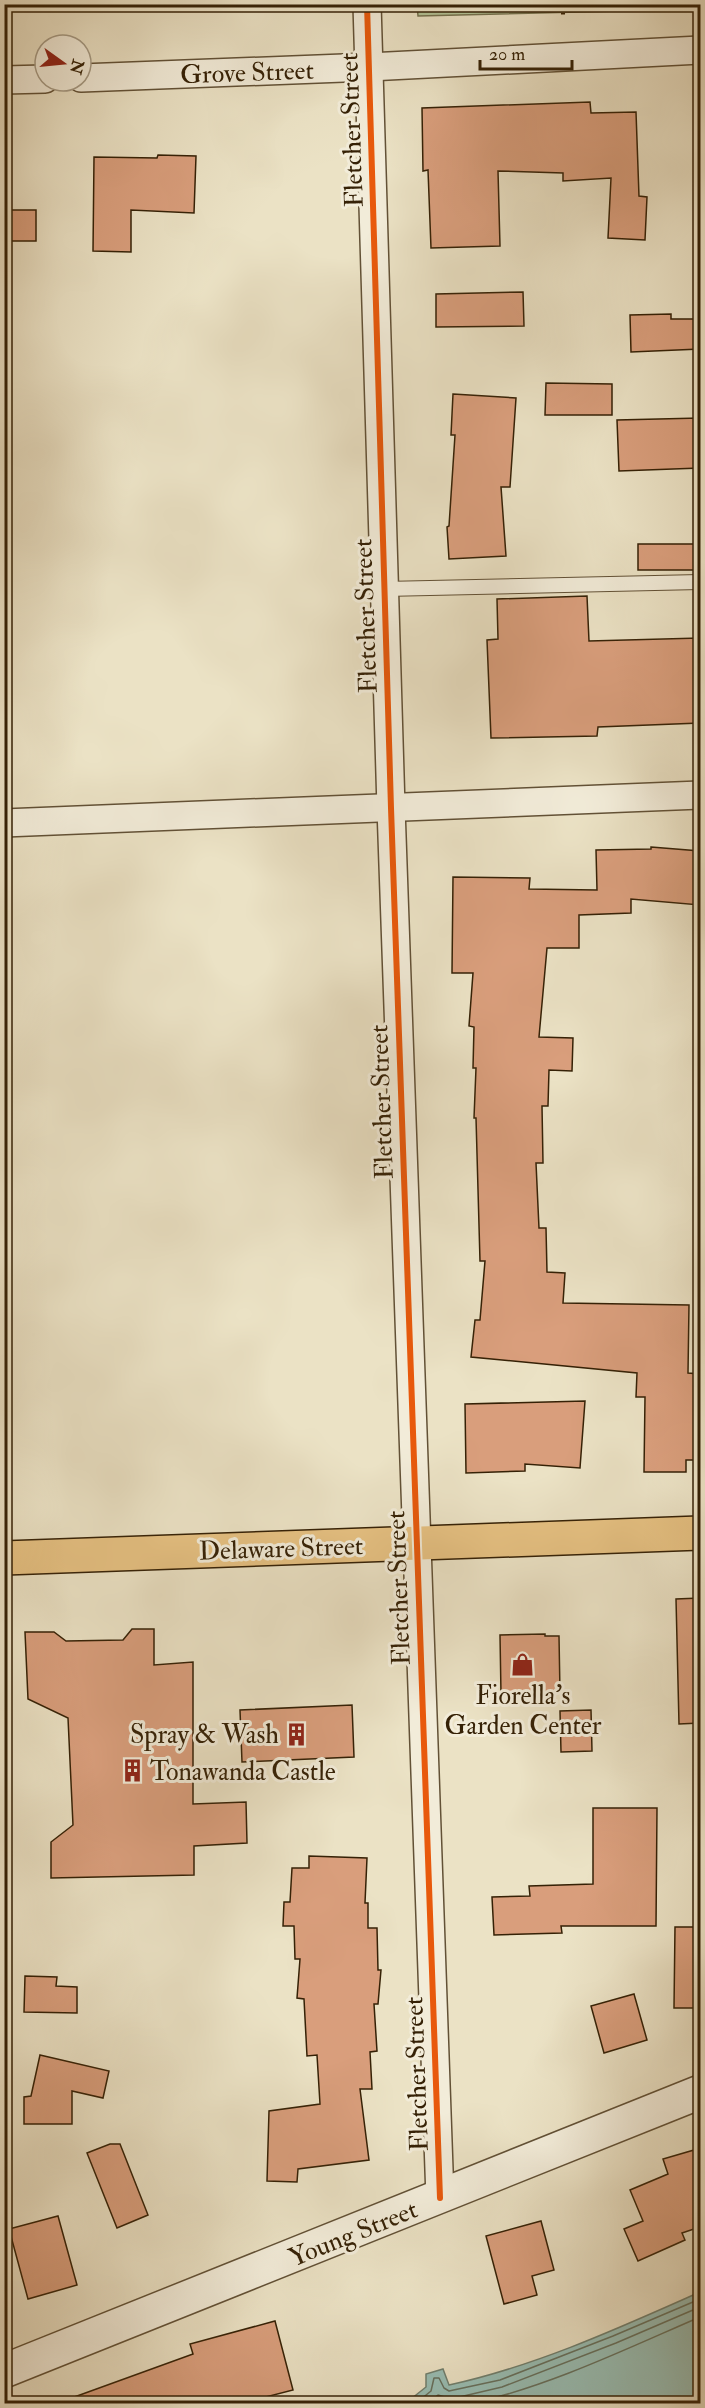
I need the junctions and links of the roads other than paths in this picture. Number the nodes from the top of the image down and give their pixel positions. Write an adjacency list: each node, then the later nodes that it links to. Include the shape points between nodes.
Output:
1 (367, 4): 3 (street, Fletcher Street)
2 (700, 50): 3 (street, Grove Street)
3 (369, 67): 4 (street, Grove Street); 8 (street, Fletcher Street)
4 (93, 78)
5 (33, 79): 6 (street)
6 (4, 80)
7 (700, 582): 8 (lane)
8 (384, 589): 10 (street, Fletcher Street)
9 (700, 795): 10 (street)
10 (390, 808): 11 (street); 13 (street, Fletcher Street)
11 (4, 823)
12 (700, 1533): 13 (main road, Delaware Street)
13 (415, 1544): 14 (main road, Delaware Street); 16 (street, Fletcher Street)
14 (4, 1558)
15 (700, 2092): 16 (street, Young Street)
16 (440, 2198): 17 (street, Young Street)
17 (4, 2371)

